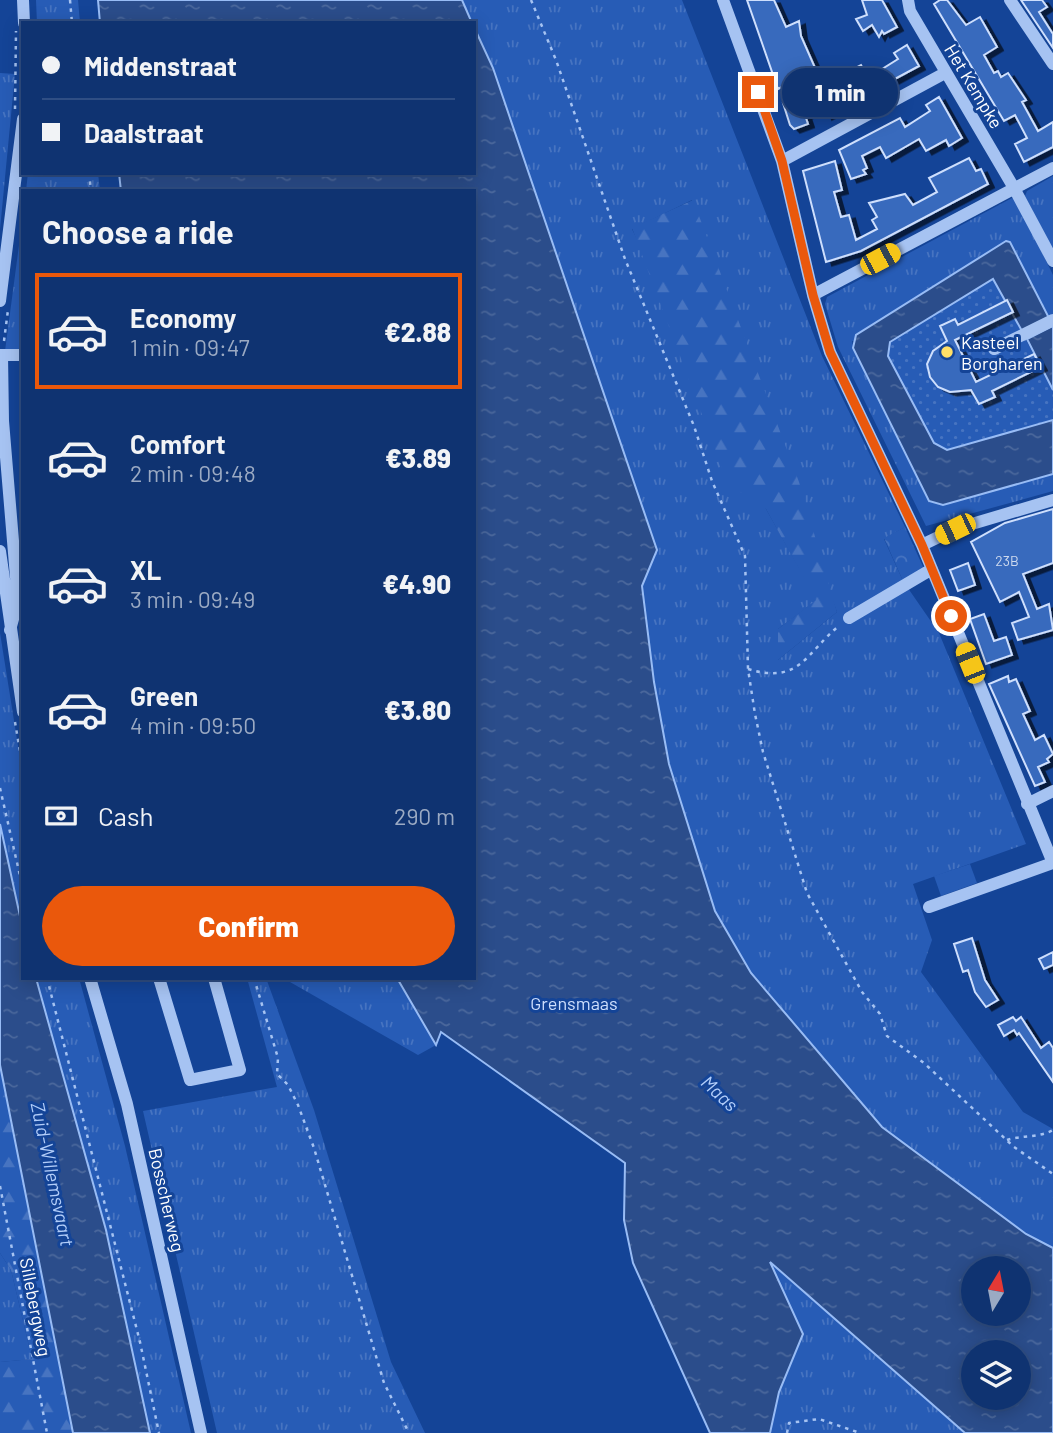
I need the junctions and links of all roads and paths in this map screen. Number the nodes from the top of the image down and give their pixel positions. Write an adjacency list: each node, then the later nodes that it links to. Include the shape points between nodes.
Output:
1 (23, 0): 7 (street)
2 (70, 0): 8 (path)
3 (531, 0): 28 (path, via 625,258 745,556)
4 (723, 0): 12 (street)
5 (908, 0): 10 (street, Het Kempke)
6 (1010, 0): 9 (street)
7 (24, 21)
8 (72, 21)
9 (1053, 64)
10 (945, 73): 12 (street); 14 (street, Het Kempke)
11 (21, 135): 17 (street)
12 (782, 161): 16 (street)
13 (1053, 168): 14 (street)
14 (1014, 188): 15 (street, Het Kempke); 16 (street)
15 (1053, 261)
16 (813, 295): 23 (street, via 830,352)
17 (0, 301)
18 (1052, 321): 19 (street)
19 (994, 349)
20 (1, 355): 21 (street); 27 (street, via 18,601)
21 (21, 355)
22 (1053, 500): 23 (street, via 955,529)
23 (922, 545): 25 (street)
24 (0, 551): 27 (street)
25 (932, 569): 26 (street); 32 (street)
26 (849, 618): 28 (path, via 789,671 770,676)
27 (10, 630): 29 (street)
28 (748, 669): 42 (path, via 763,752 802,880 838,952 880,1014 887,1036 925,1063)
29 (21, 699)
30 (0, 789): 34 (path)
31 (1053, 791): 32 (street)
32 (1027, 804): 33 (street)
33 (1053, 863): 35 (street)
34 (21, 880)
35 (929, 907)
36 (48, 980): 46 (path)
37 (90, 980): 47 (street, Bosscherweg, via 127,1104)
38 (160, 980): 39 (street, via 190,1080 240,1070)
39 (215, 980)
40 (255, 980): 48 (path, via 278,1058 277,1074 288,1085 314,1148 384,1384)
41 (1053, 1130): 42 (path)
42 (1007, 1140): 43 (path)
43 (1053, 1174)
44 (0, 1186): 45 (path, Sillebergweg)
45 (47, 1433)
46 (159, 1433)
47 (201, 1433)
48 (409, 1433)
49 (787, 1433): 50 (path, via 789,1423 818,1419)
50 (860, 1433)

